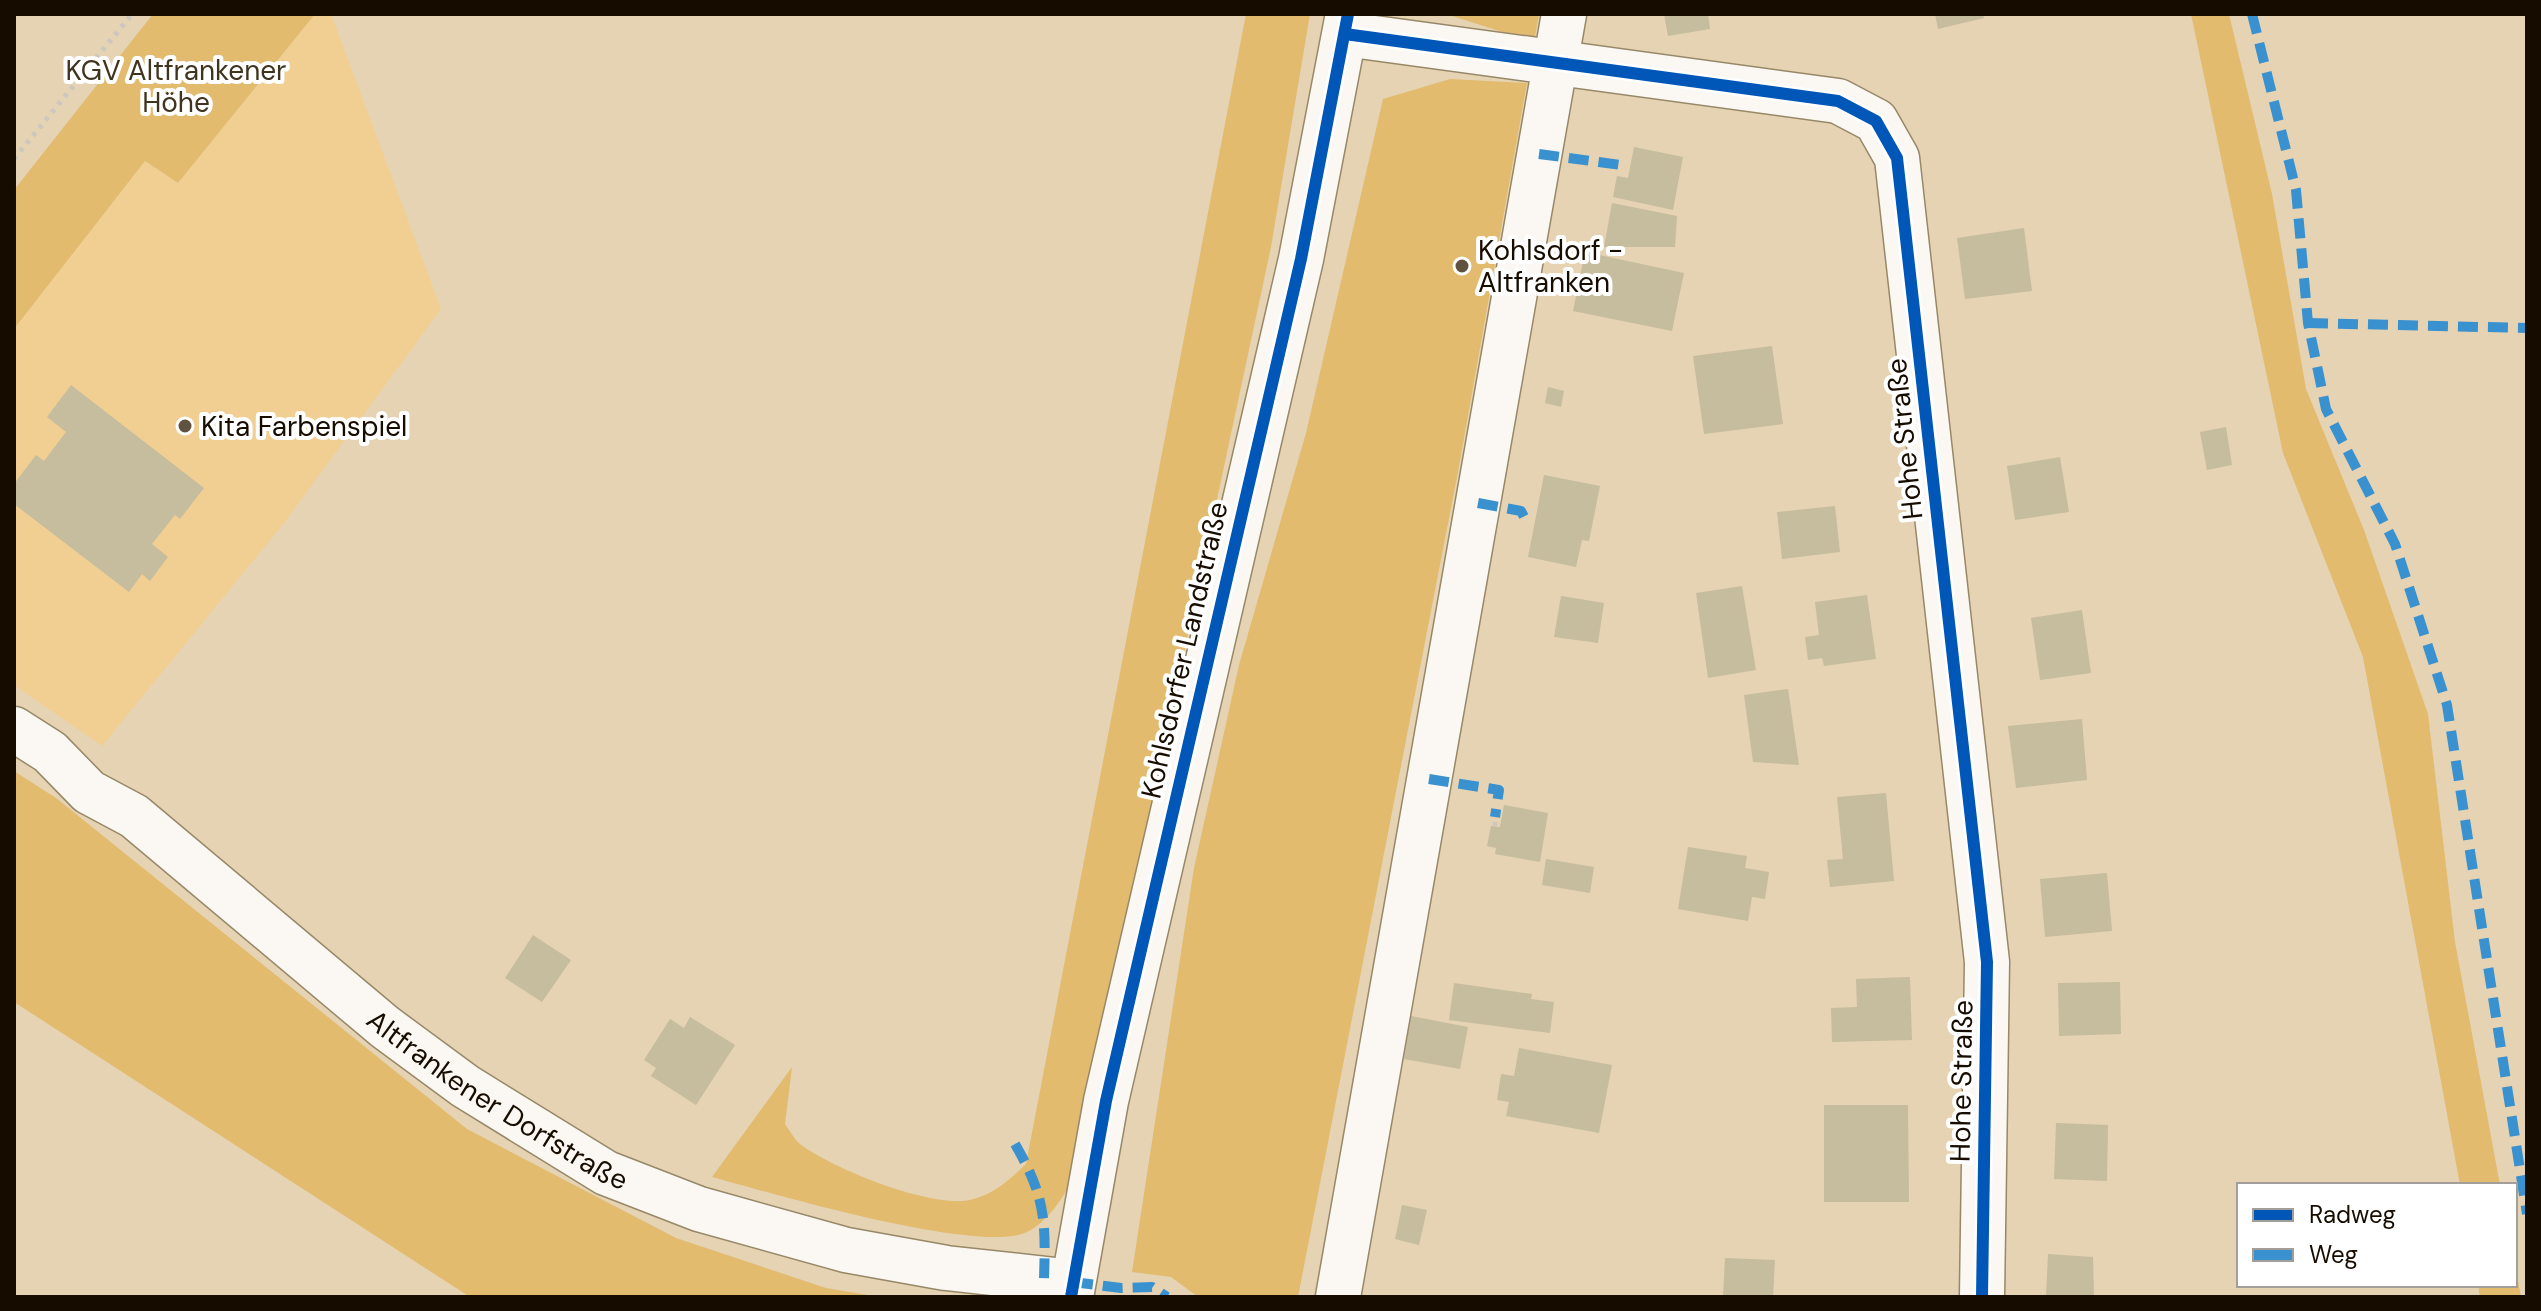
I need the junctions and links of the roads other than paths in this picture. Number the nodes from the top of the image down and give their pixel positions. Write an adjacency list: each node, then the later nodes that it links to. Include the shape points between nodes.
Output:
1 (1564, 14): 3 (street)
2 (1346, 24): 3 (street, Hohe Straße); 5 (street, Kohlsdorfer Landstraße, via 1301,259 1109,1086)
3 (1555, 64): 6 (street); 7 (street, Hohe Straße, via 1838,101 1876,121 1897,158 1987,962)
4 (14, 729): 5 (street, Altfrankener Dorfstraße, via 50,752 89,792 134,816 385,1027 465,1086 606,1173 699,1209 846,1250)
5 (1072, 1289)
6 (1338, 1297)
7 (1982, 1297)

